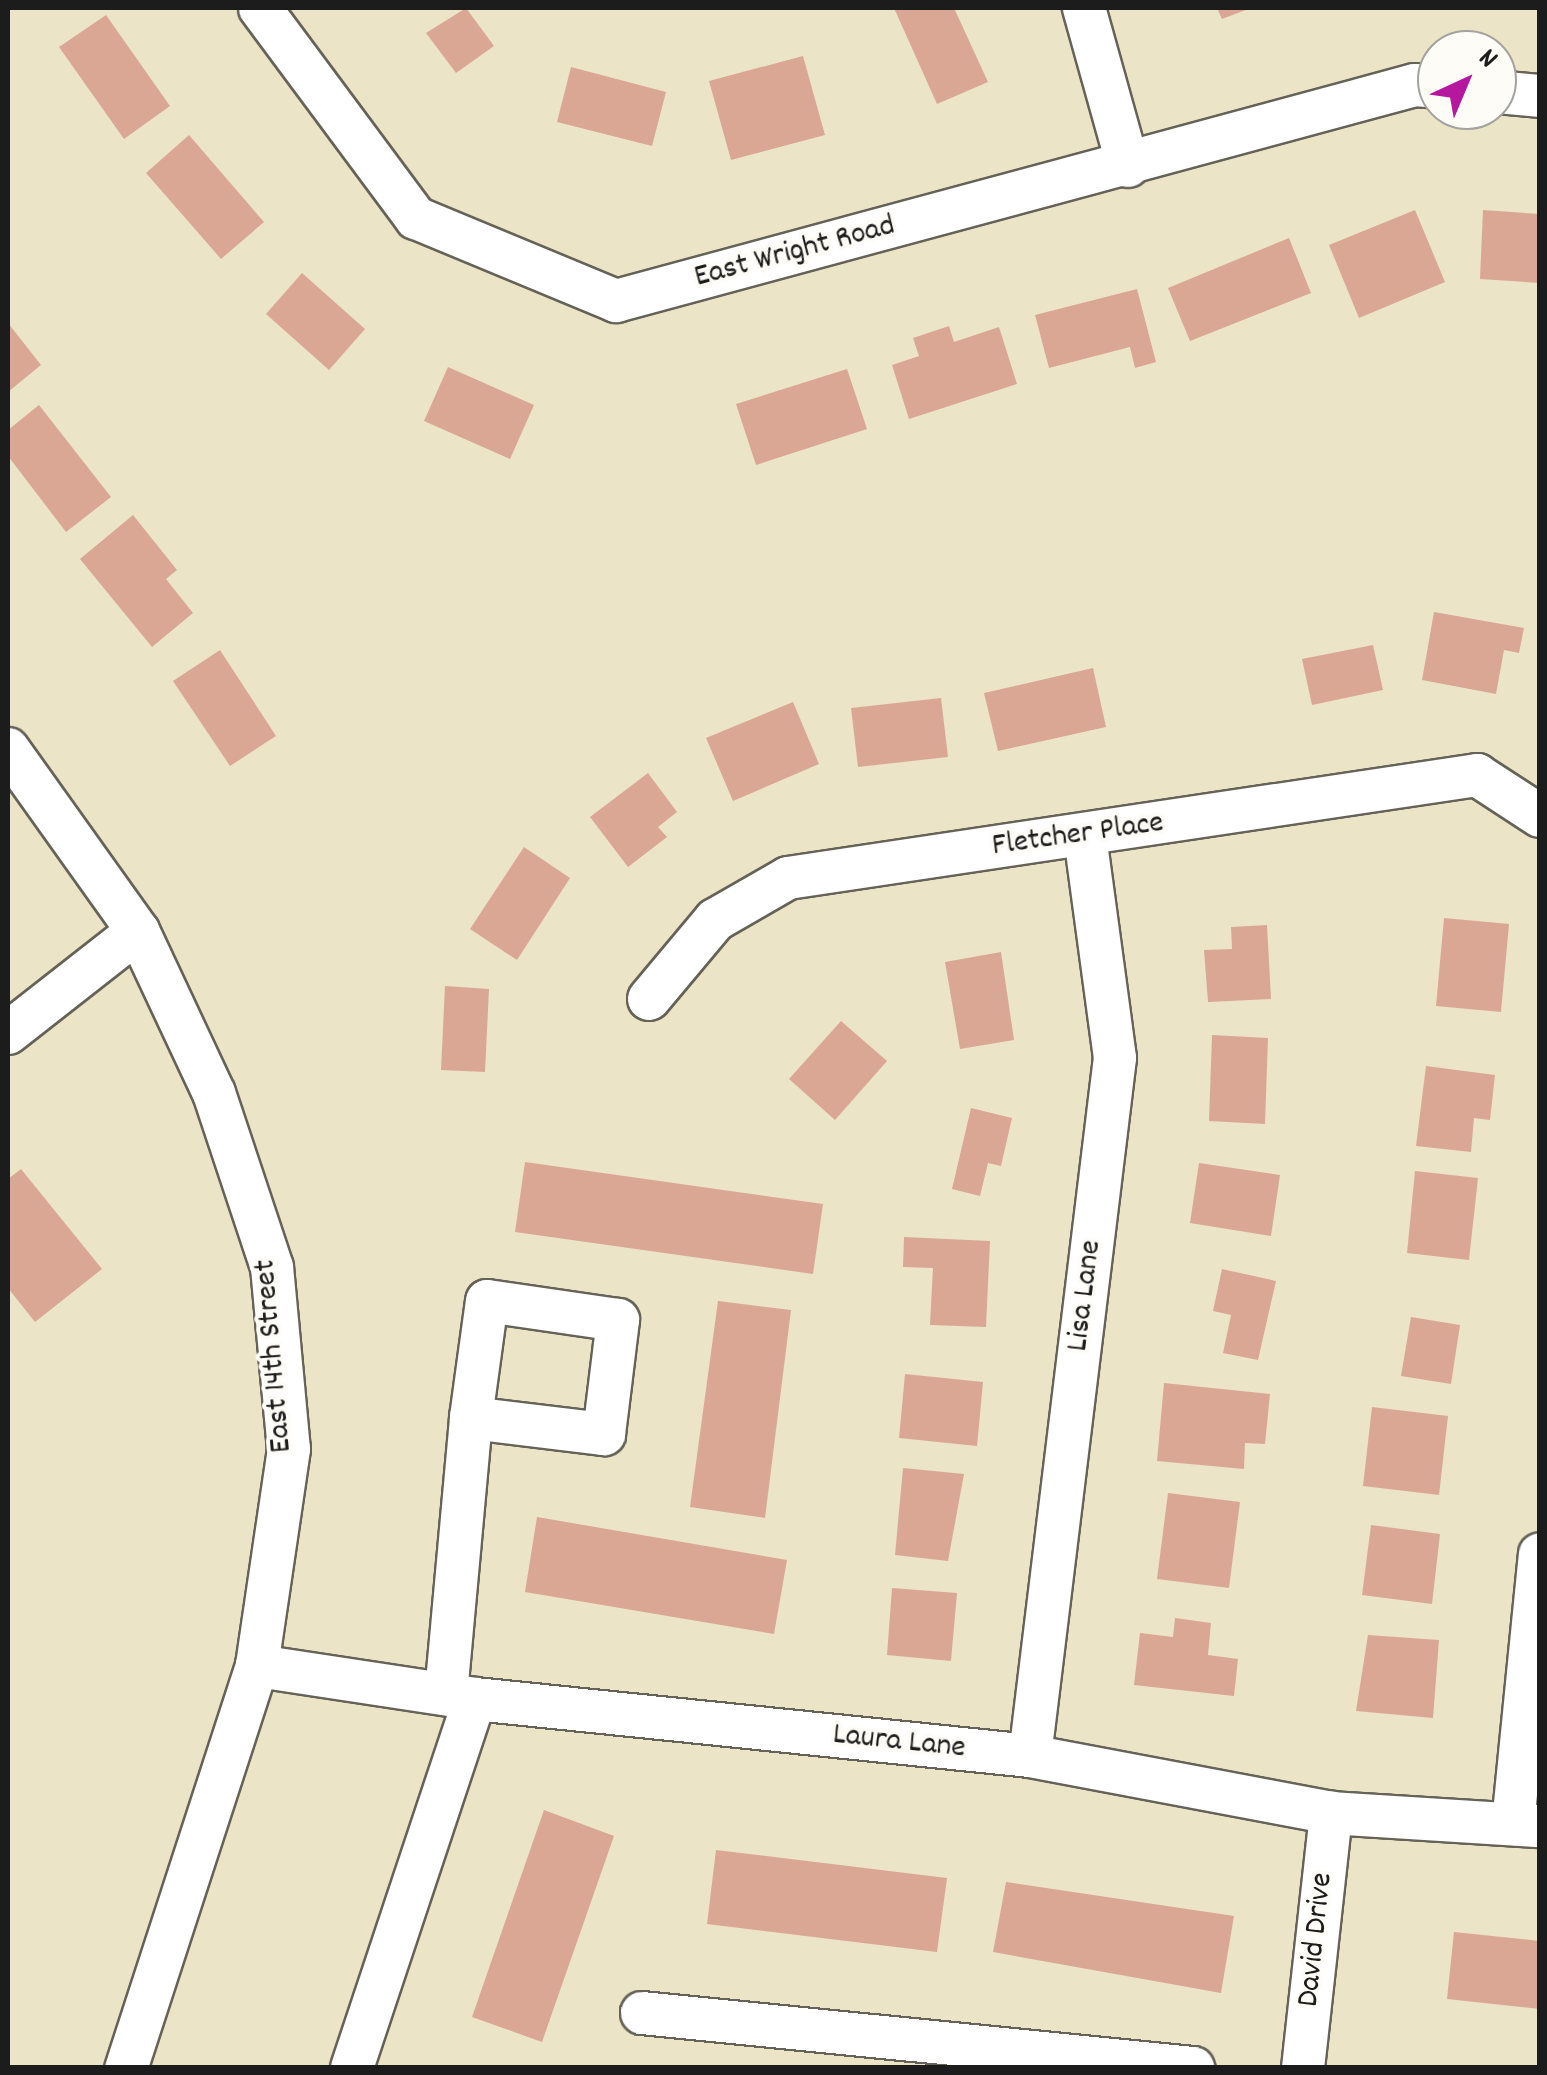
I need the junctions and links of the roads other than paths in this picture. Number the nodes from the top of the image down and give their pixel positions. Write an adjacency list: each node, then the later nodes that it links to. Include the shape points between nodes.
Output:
1 (260, 8): 4 (street, East Wright Road, via 416,218 616,300)
2 (1084, 8): 4 (street)
3 (1417, 85): 4 (street, East Wright Road)
4 (1128, 166)
5 (8, 749): 8 (street, East 14th Street)
6 (1540, 816): 7 (street, Fletcher Place, via 1478,775)
7 (1085, 836): 9 (street, Fletcher Place, via 788,878 715,920); 15 (street, Lisa Lane, via 1114,1058)
8 (138, 930): 10 (street); 13 (street, East 14th Street, via 214,1092 272,1267 289,1449)
9 (649, 998)
10 (8, 1033)
11 (471, 1418): 14 (street)
12 (1540, 1554): 17 (street)
13 (258, 1666): 14 (street, Laura Lane); 19 (street, East 14th Street)
14 (461, 1696): 15 (street, Laura Lane); 20 (street)
15 (1030, 1756): 16 (street, Laura Lane)
16 (1331, 1813): 17 (street, Laura Lane); 22 (street, David Drive)
17 (1526, 1824)
18 (642, 2013): 21 (street)
19 (126, 2068)
20 (352, 2068)
21 (1193, 2068)
22 (1303, 2068)

